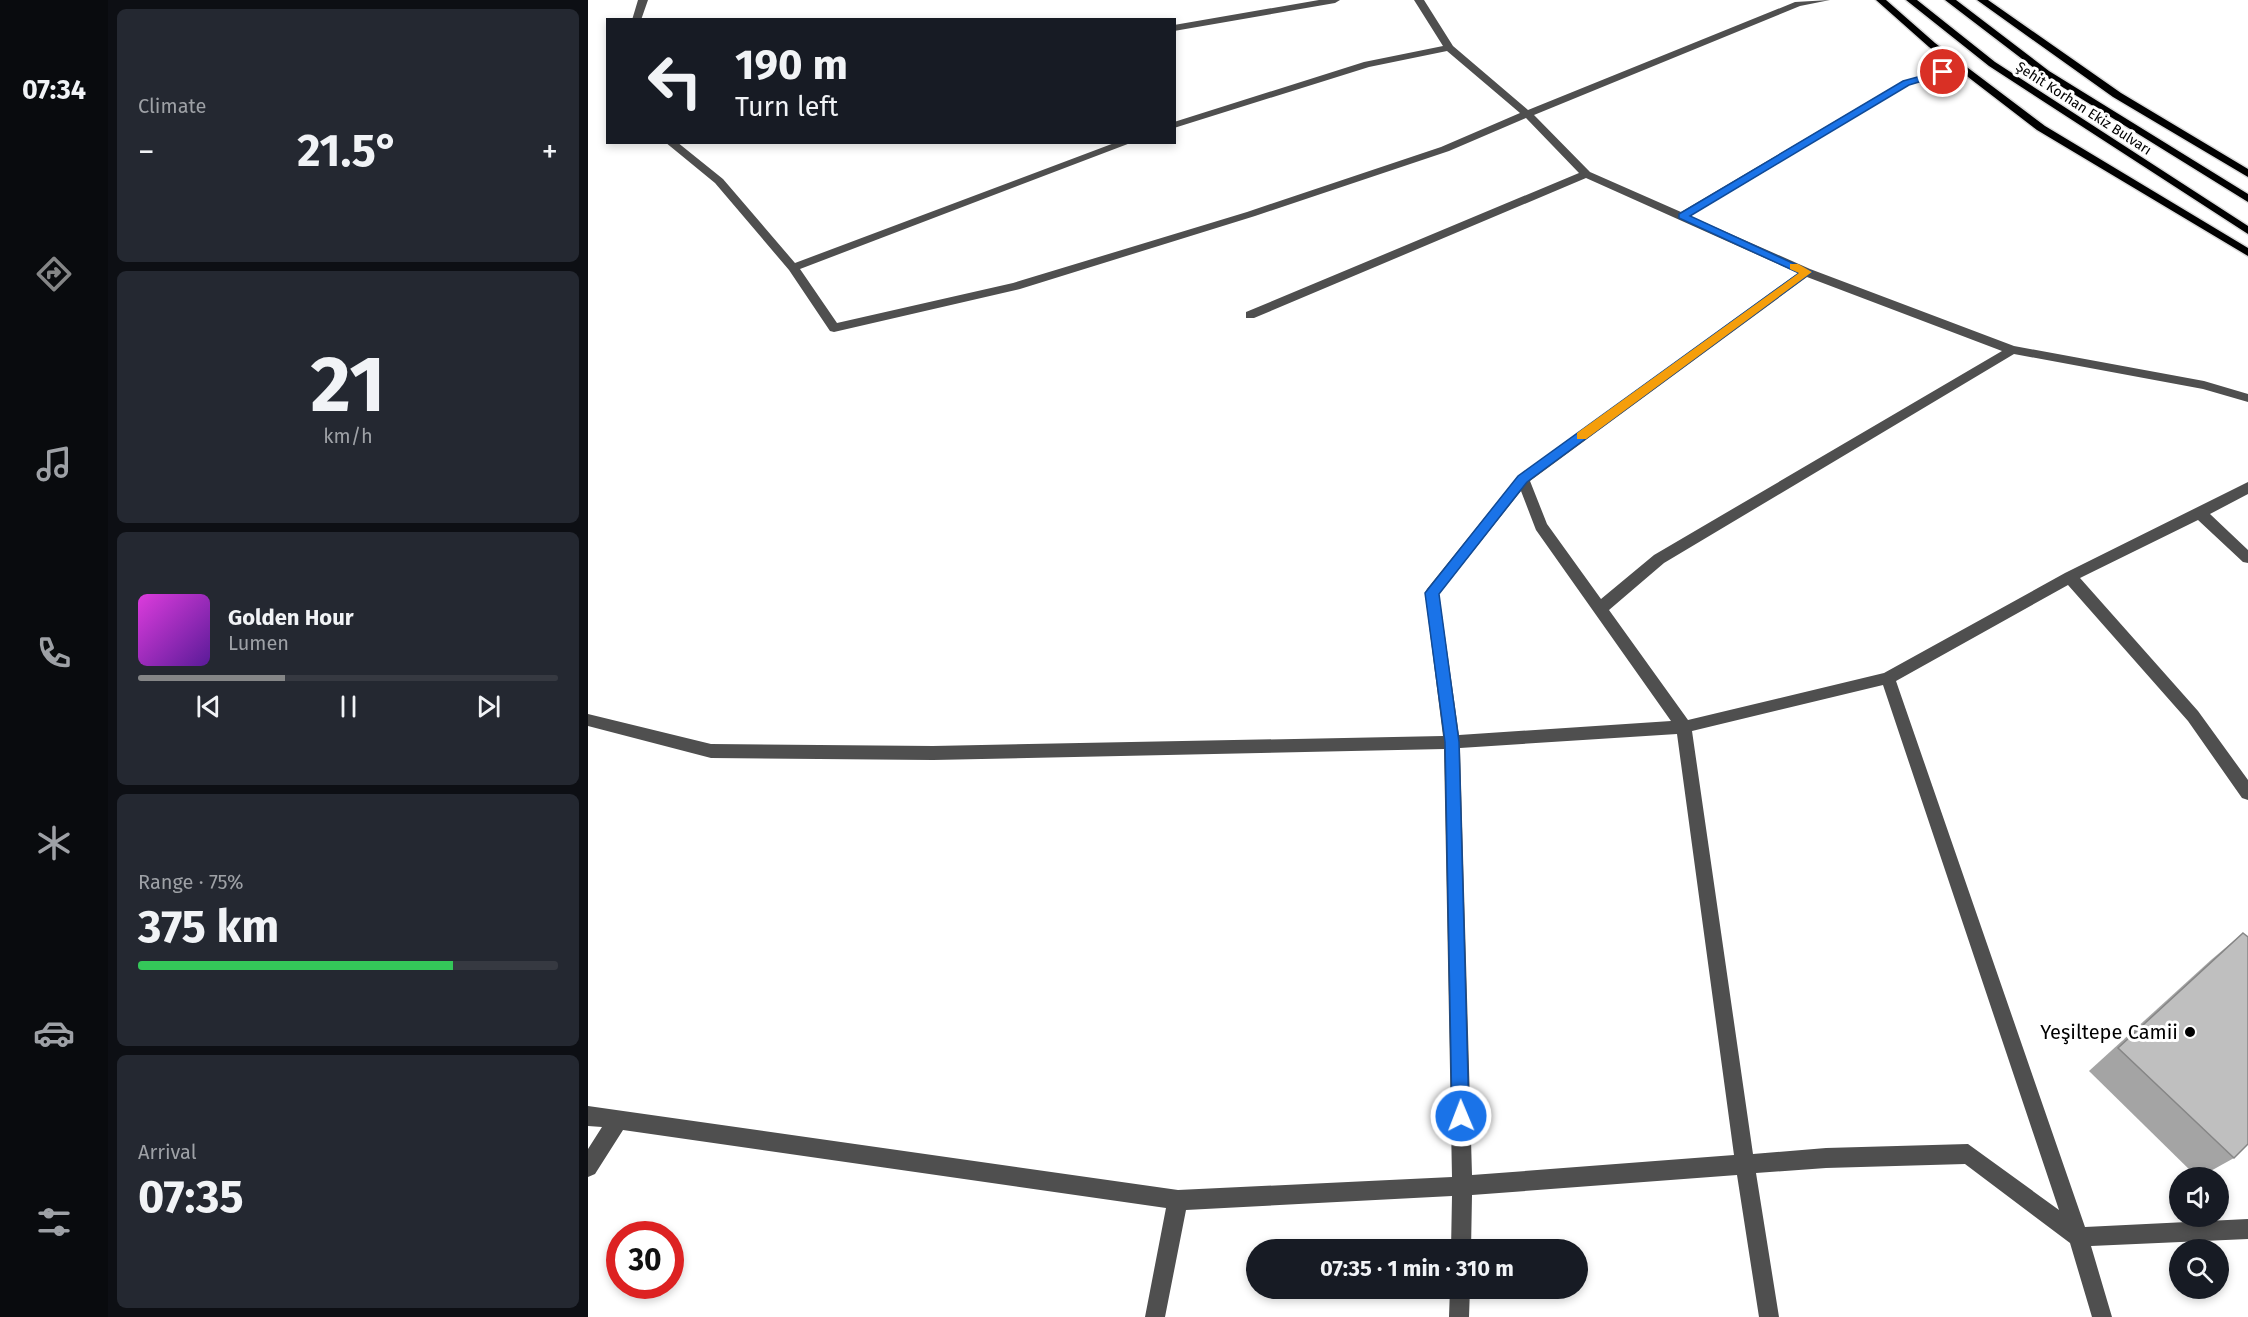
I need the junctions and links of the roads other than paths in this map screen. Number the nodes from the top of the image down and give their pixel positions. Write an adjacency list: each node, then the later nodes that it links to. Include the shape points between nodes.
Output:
1 (643, 0): 9 (street)
2 (1335, 0): 10 (street)
3 (1419, 0): 11 (street)
4 (1825, 0): 13 (street, via 1798,4)
5 (1881, 0): 12 (main road)
6 (1911, 0): 21 (main road, Şehit Korhan Ekiz Bulvarı, via 1992,64)
7 (1950, 0): 19 (main road, Şehit Korhan Ekiz Bulvarı, via 2046,74)
8 (1982, 0): 18 (main road, via 2108,88)
9 (637, 18)
10 (1176, 28)
11 (1449, 48): 13 (street); 14 (street, via 1367,64)
12 (1961, 67): 20 (street, via 1906,83); 22 (main road, via 2042,128)
13 (1527, 114): 17 (street); 23 (street, via 1445,149 1240,218 1016,286 834,328)
14 (1176, 124)
15 (673, 144): 23 (street, via 719,181)
16 (1123, 144): 23 (street)
17 (1586, 174): 20 (street); 25 (street)
18 (2248, 174)
19 (2248, 199)
20 (1682, 216): 24 (street)
21 (2248, 231)
22 (2248, 253)
23 (793, 268)
24 (1806, 272): 26 (street); 28 (street)
25 (1250, 315)
26 (2012, 350): 27 (street, via 2204,385); 33 (street, via 1659,559)
27 (2248, 398)
28 (1522, 479): 33 (street, via 1541,526); 37 (street, via 1432,593)
29 (2248, 487): 30 (street)
30 (2200, 513): 31 (street); 32 (street)
31 (2248, 558)
32 (2070, 577): 34 (street); 38 (street, via 2193,716)
33 (1601, 608): 36 (street)
34 (1888, 678): 36 (street); 46 (street)
35 (588, 720): 37 (street, via 711,751 933,753)
36 (1684, 727): 37 (street); 41 (street)
37 (1452, 742): 43 (street)
38 (2248, 794)
39 (588, 1116): 40 (street)
40 (618, 1120): 42 (street); 44 (street)
41 (1745, 1163): 43 (street); 46 (street, via 1968,1154); 51 (street)
42 (588, 1167)
43 (1462, 1186): 44 (street); 47 (street)
44 (1178, 1200): 49 (street)
45 (2248, 1229): 46 (street)
46 (2078, 1237): 52 (street)
47 (1461, 1239)
48 (1460, 1299): 50 (street)
49 (1155, 1317)
50 (1459, 1317)
51 (1769, 1317)
52 (2102, 1317)

